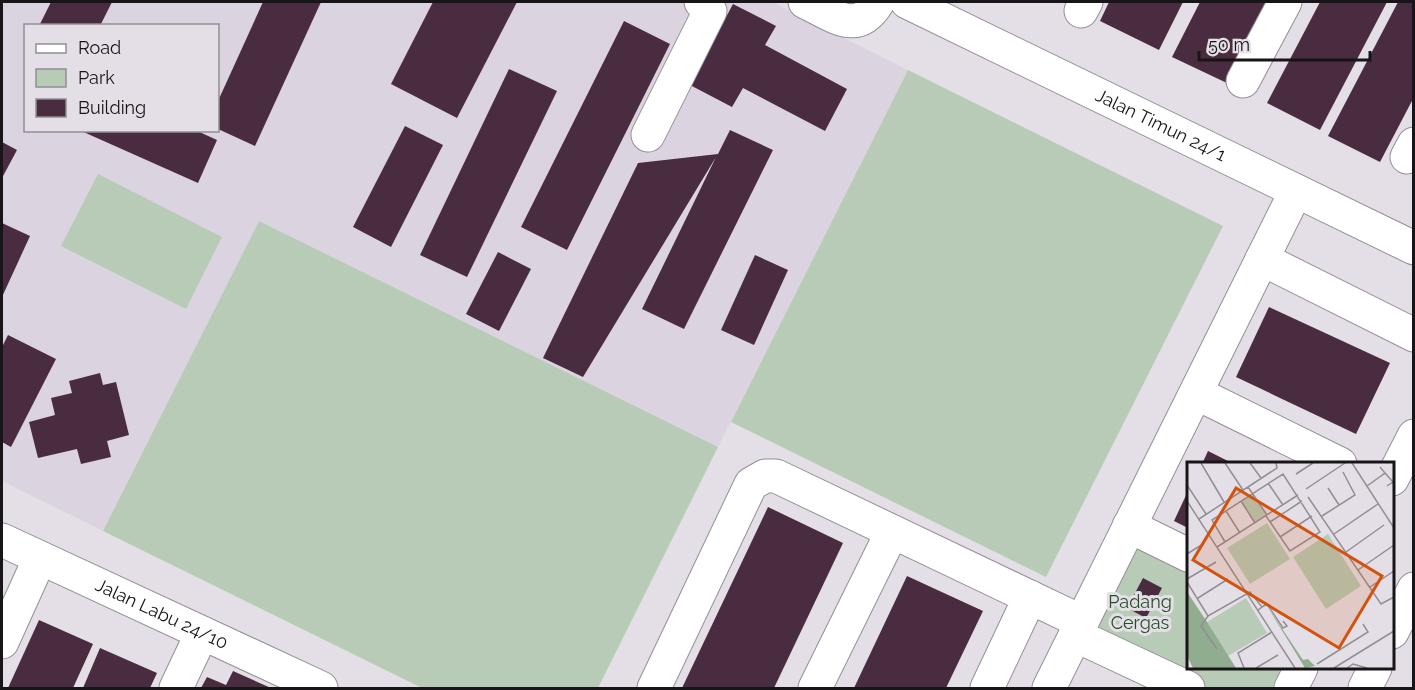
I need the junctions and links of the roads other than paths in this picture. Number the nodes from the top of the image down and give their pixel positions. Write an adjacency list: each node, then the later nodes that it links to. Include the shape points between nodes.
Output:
1 (701, 2): 7 (street, via 710,11)
2 (805, 2): 3 (street, via 848,22 862,21)
3 (878, 2)
4 (908, 2): 8 (street, Jalan Timun 24/1)
5 (1285, 2): 6 (street)
6 (1244, 81)
7 (648, 135)
8 (1296, 191): 9 (street, Jalan Timun 24/1); 10 (street)
9 (1413, 248)
10 (1262, 259): 11 (street); 12 (street)
11 (1413, 335)
12 (1196, 393): 14 (street); 16 (street)
13 (1413, 436): 15 (street)
14 (1336, 462)
15 (1394, 475)
16 (1129, 526): 19 (street); 24 (street)
17 (892, 532): 22 (street); 31 (street, via 776,476 765,476 751,484); 32 (street)
18 (2, 540): 20 (street, Jalan Labu 24/10)
19 (1187, 555)
20 (40, 558): 25 (street, Jalan Labu 24/10); 26 (street)
21 (1413, 589): 23 (street)
22 (1030, 597): 24 (street); 33 (street)
23 (1394, 628)
24 (1078, 629): 34 (street); 35 (street)
25 (202, 633): 29 (street); 30 (street, Jalan Labu 24/10)
26 (2, 642)
27 (1300, 669): 36 (street)
28 (1374, 669): 37 (street)
29 (176, 688)
30 (321, 688)
31 (654, 688)
32 (815, 688)
33 (987, 688)
34 (1049, 688)
35 (1188, 688)
36 (1291, 688)
37 (1365, 688)

